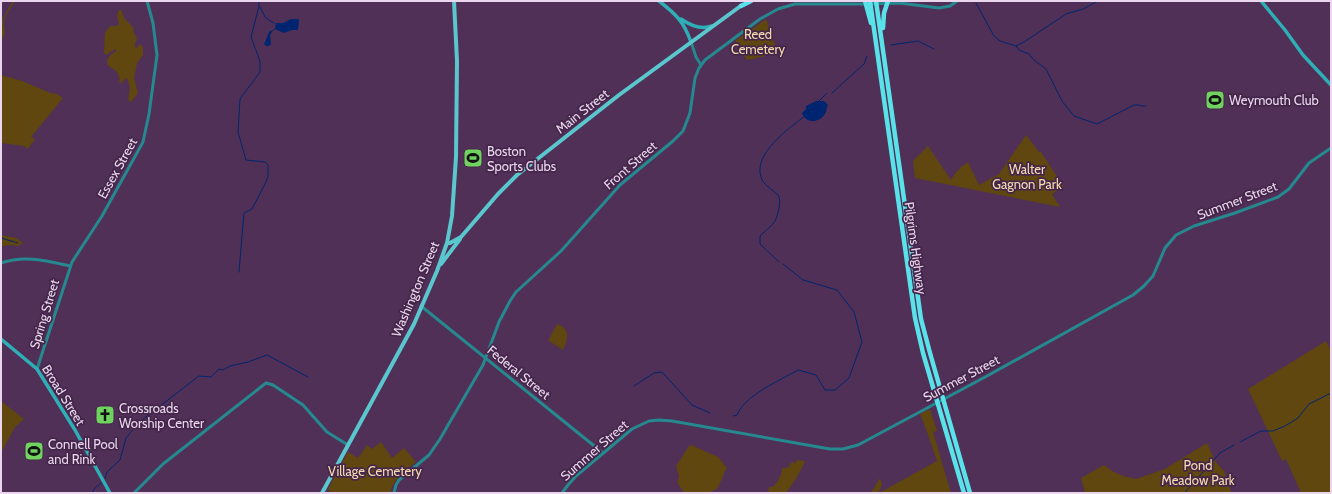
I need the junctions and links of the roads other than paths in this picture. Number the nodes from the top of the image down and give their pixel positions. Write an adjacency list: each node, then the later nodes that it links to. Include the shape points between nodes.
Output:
1 (147, 1): 25 (street, Essex Street, via 157,55 145,137 120,184)
2 (454, 1): 22 (main road, Washington Street, via 457,60 456,157 452,219)
3 (659, 1): 13 (main road)
4 (746, 1): 12 (main road, Main Street)
5 (751, 1): 12 (highway)
6 (870, 1): 17 (highway, Pilgrims Highway)
7 (876, 1): 16 (highway)
8 (957, 1): 10 (street, Front Street, via 950,6 939,8)
9 (1261, 1): 19 (main road, via 1303,55)
10 (889, 2): 11 (street, Front Street); 16 (highway, via 883,20)
11 (864, 3): 17 (highway); 18 (street, Front Street, via 799,3 778,9 754,23)
12 (740, 6): 14 (main road, Main Street)
13 (678, 17): 14 (main road, via 696,27); 15 (main road, via 685,26)
14 (714, 25): 15 (main road, Main Street)
15 (691, 42): 18 (street); 21 (main road, Main Street, via 517,175)
16 (884, 57): 39 (highway, Pilgrims Highway, via 920,310 927,345)
17 (878, 58): 38 (highway, Pilgrims Highway, via 913,304 921,344)
18 (701, 65): 29 (street, Front Street, via 695,78 690,108 682,133 624,180 561,251 516,292 499,322)
19 (1331, 85)
20 (1331, 148): 32 (street, Summer Street, via 1309,163 1289,189 1278,197 1194,226 1176,235 1165,248 1153,276 1133,295 858,445 830,449 659,420 636,426)
21 (461, 236): 22 (main road, Main Street); 23 (main road)
22 (446, 244): 23 (main road); 26 (main road, Washington Street)
23 (456, 244): 26 (main road)
24 (1, 263): 25 (street, via 26,258)
25 (70, 266): 30 (street, Spring Street)
26 (437, 271): 27 (main road, Washington Street)
27 (422, 306): 29 (street, Federal Street); 31 (main road, Washington Street)
28 (1, 339): 30 (main road, Broad Street)
29 (486, 358): 32 (street, Federal Street); 36 (street, Front Street, via 440,439 429,454 399,480)
30 (37, 369): 33 (main road, Broad Street)
31 (348, 445): 34 (street, via 327,432 303,405 266,383 163,464); 35 (main road, Washington Street)
32 (603, 453): 37 (street, Summer Street, via 570,482)
33 (110, 493)
34 (134, 493)
35 (322, 493)
36 (394, 493)
37 (562, 493)
38 (964, 493)
39 (970, 493)

